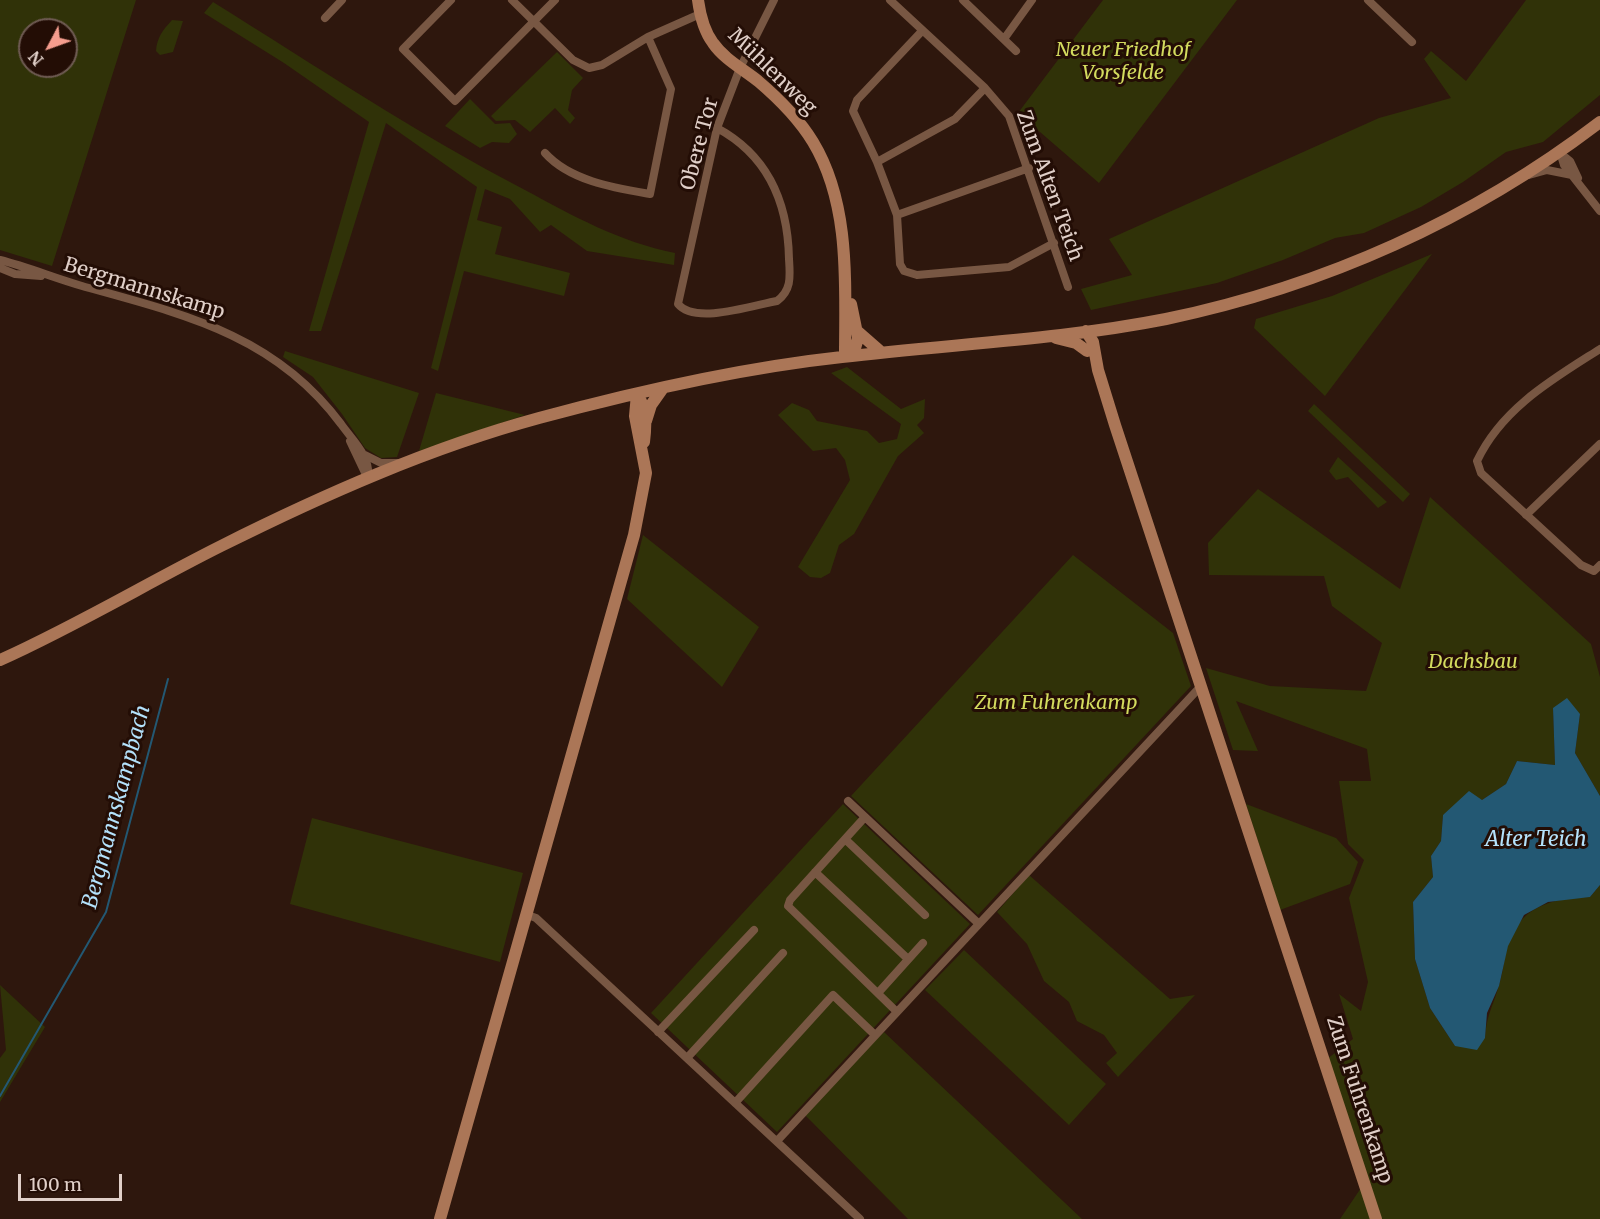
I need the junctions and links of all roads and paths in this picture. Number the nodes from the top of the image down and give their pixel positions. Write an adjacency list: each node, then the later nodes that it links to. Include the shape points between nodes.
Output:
1 (342, 0): 12 (street)
2 (451, 0): 13 (street, via 403,49 456,101)
3 (512, 0): 13 (street)
4 (555, 0): 13 (street)
5 (698, 0): 11 (main road, Mühlenweg)
6 (774, 0): 19 (street, Obere Tor)
7 (890, 0): 14 (street, Zum Alten Teich)
8 (963, 0): 16 (street)
9 (1032, 0): 16 (street)
10 (1368, 0): 17 (street)
11 (700, 14): 15 (street); 19 (main road, Mühlenweg, via 712,42)
12 (325, 18)
13 (535, 22): 15 (street, via 573,60 589,68 602,65)
14 (922, 31): 20 (street, Zum Alten Teich); 25 (street, via 854,105 855,118)
15 (648, 37): 24 (street, via 671,89 650,194 605,186 554,164)
16 (1004, 39): 18 (street)
17 (1412, 42)
18 (1016, 51)
19 (740, 68): 22 (street, Obere Tor); 35 (main road, Mühlenweg, via 794,117 820,156 835,193)
20 (985, 88): 25 (street, via 955,119); 26 (street, Zum Alten Teich, via 1009,116)
21 (1600, 122): 23 (main road)
22 (717, 128): 22 (street, Obere Tor, via 760,161 782,202 789,230 790,284 777,301 708,315 687,312 678,304)
23 (1560, 152): 27 (street); 28 (main road); 29 (street, via 1570,161)
24 (545, 153)
25 (877, 162): 31 (street)
26 (1029, 168): 31 (street); 32 (street, Zum Alten Teich)
27 (1572, 175): 28 (street, via 1547,170); 29 (street)
28 (1523, 176): 39 (main road, via 1426,230 1323,275 1206,309)
29 (1579, 182): 30 (street)
30 (1600, 211)
31 (897, 215): 32 (street, via 900,264 909,274 1009,267)
32 (1054, 243): 37 (street, Zum Alten Teich)
33 (0, 260): 36 (street, Bergmannskamp)
34 (0, 268): 36 (street, Bergmannskamp, via 15,274)
35 (844, 275): 38 (main road, Mühlenweg); 44 (main road, Mühlenweg)
36 (45, 276): 50 (street, Bergmannskamp, via 192,318 230,333 292,371 325,402)
37 (1068, 287)
38 (856, 331): 43 (main road); 44 (main road, Mühlenweg, via 857,344)
39 (1086, 331): 40 (main road); 42 (main road, Zum Fuhrenkamp); 45 (main road, Zum Fuhrenkamp, via 1093,342)
40 (1043, 336): 42 (main road, via 1071,341); 43 (main road)
41 (1600, 349): 55 (street, via 1520,404 1477,461 1481,473)
42 (1087, 351): 45 (main road, Zum Fuhrenkamp)
43 (881, 352): 44 (main road)
44 (849, 356): 46 (main road)
45 (1098, 370): 58 (main road, Zum Fuhrenkamp)
46 (663, 388): 47 (main road); 49 (main road)
47 (637, 394): 48 (main road); 49 (main road, via 642,401)
48 (604, 402): 49 (main road, via 624,408); 53 (main road, via 536,419)
49 (640, 419): 63 (main road, via 645,481 634,535)
50 (342, 425): 52 (street, Bergmannskamp); 54 (street, Bergmannskamp)
51 (1600, 444): 55 (street)
52 (363, 453): 53 (street, via 381,463); 54 (street, Bergmannskamp)
53 (407, 463): 54 (main road)
54 (368, 478): 57 (main road, via 220,546)
55 (1526, 515): 56 (street, via 1581,565 1594,571)
56 (1600, 565)
57 (0, 660)
58 (1201, 686): 65 (street); 79 (main road, Zum Fuhrenkamp)
59 (848, 801): 60 (street)
60 (865, 817): 61 (street); 65 (street)
61 (845, 839): 62 (street); 64 (street)
62 (815, 872): 69 (street); 70 (street, via 788,906)
63 (525, 914): 72 (street, via 536,918); 77 (main road)
64 (925, 915)
65 (979, 924): 71 (street)
66 (754, 930): 72 (street)
67 (923, 943): 69 (street)
68 (783, 953): 74 (street)
69 (908, 959): 70 (street)
70 (878, 993): 71 (street)
71 (897, 1012): 73 (street)
72 (658, 1032): 74 (street)
73 (875, 1035): 75 (street, via 832,995); 76 (street)
74 (687, 1058): 75 (street)
75 (735, 1102): 76 (street)
76 (777, 1141): 78 (street)
77 (440, 1219)
78 (860, 1219)
79 (1376, 1219)

